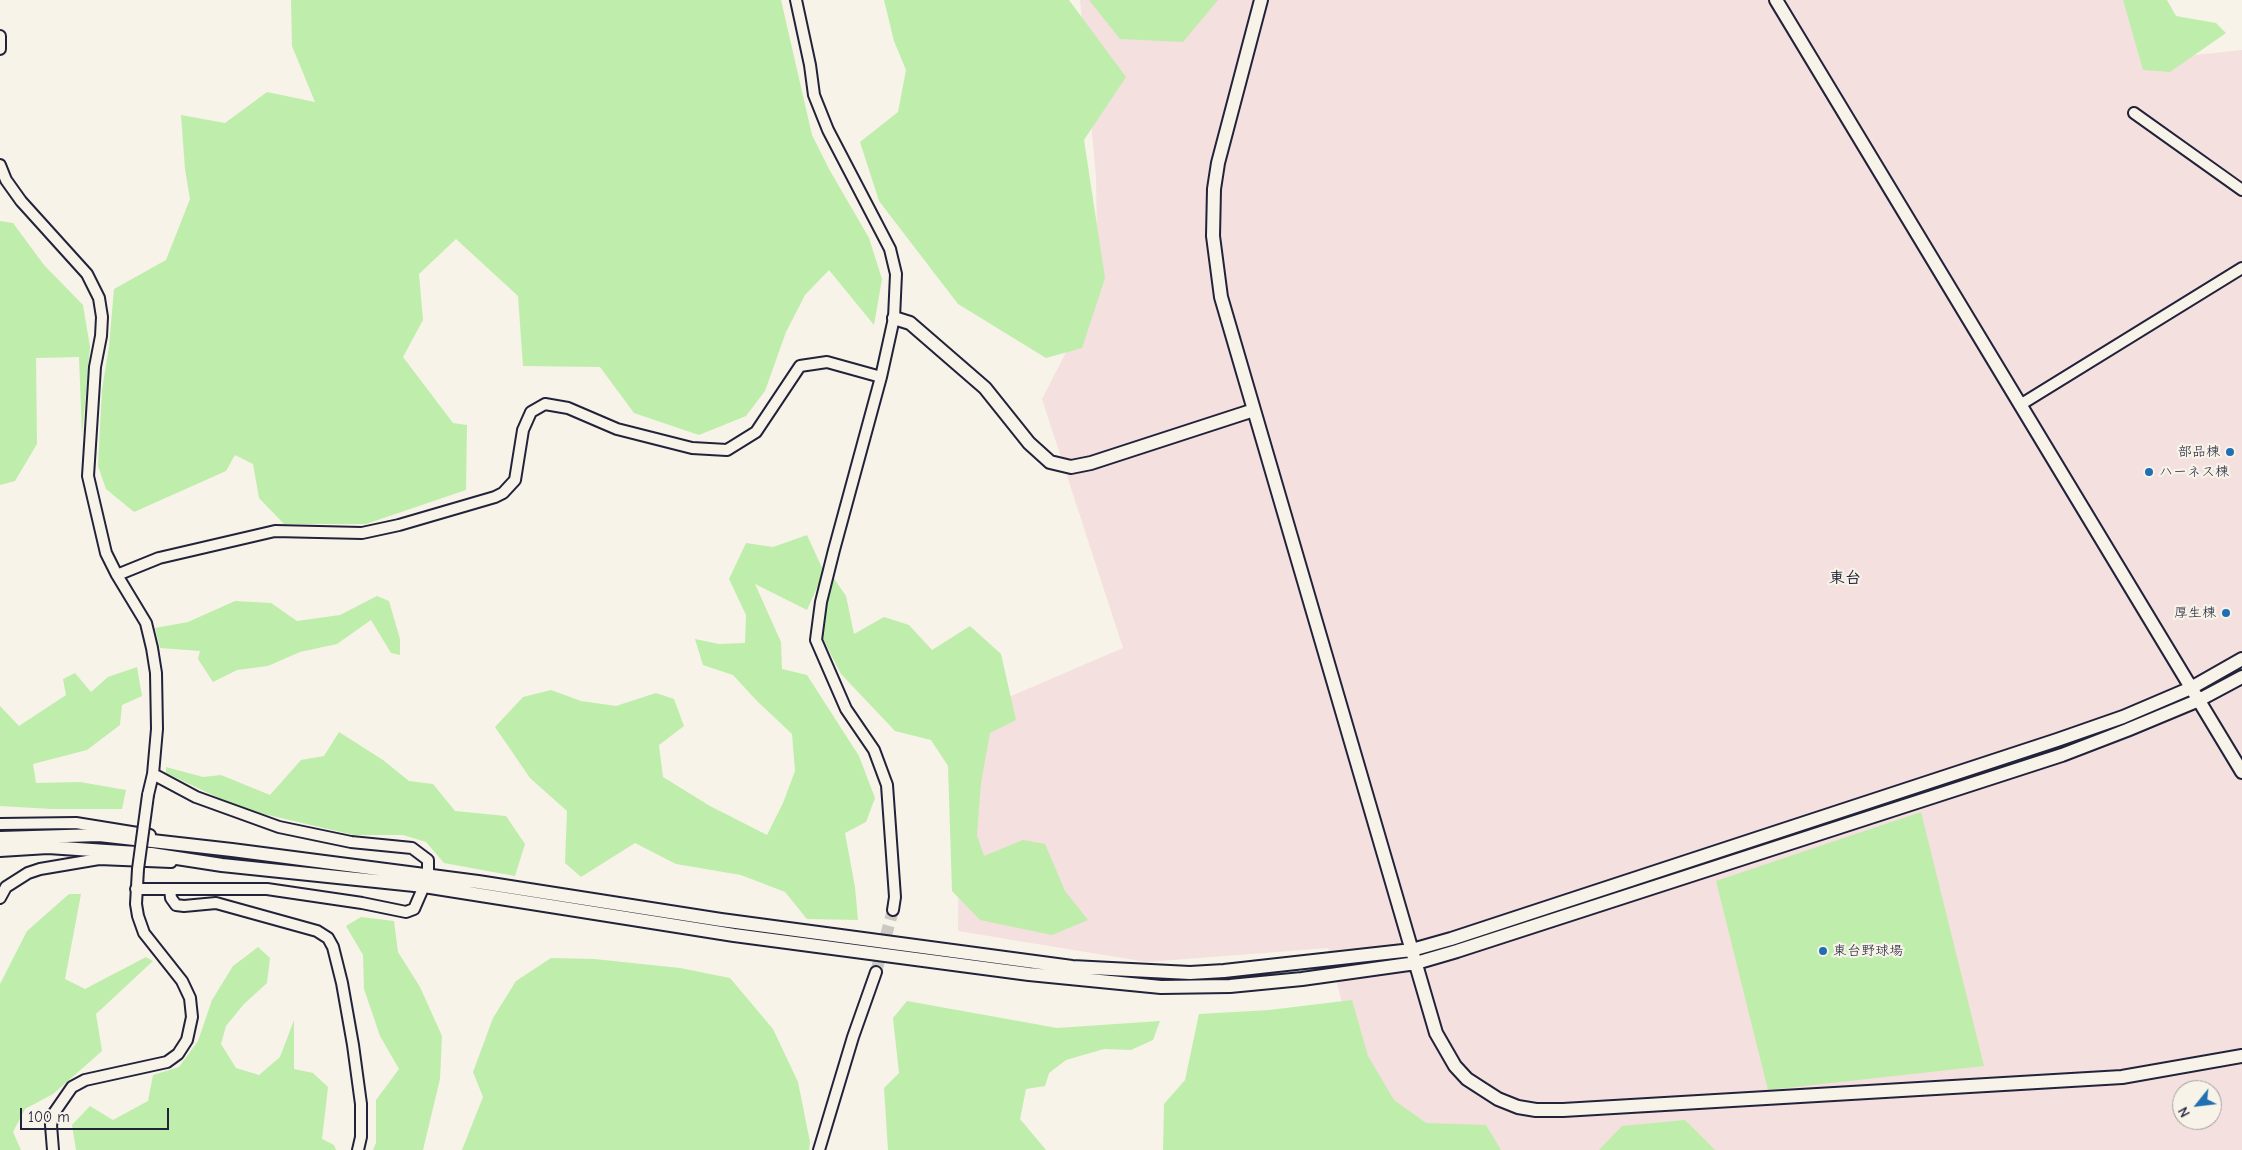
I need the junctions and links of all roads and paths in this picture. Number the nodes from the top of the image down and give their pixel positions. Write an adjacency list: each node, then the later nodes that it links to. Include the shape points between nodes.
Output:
1 (796, 0): 10 (street, via 814,95 828,130 890,248 896,274)
2 (1261, 0): 13 (street, via 1218,163 1212,218 1214,259 1221,297)
3 (1776, 0): 12 (street)
4 (0, 36): 5 (street)
5 (0, 49)
6 (2134, 114): 8 (street)
7 (0, 165): 14 (street, via 21,202 87,274 99,298 102,336 95,368 88,476 106,553)
8 (2242, 190)
9 (2242, 268): 12 (street)
10 (894, 318): 11 (street); 13 (street, via 910,323 985,388 1029,444 1050,462 1071,467 1091,464)
11 (880, 377): 14 (street, via 827,362 800,366 756,432 727,450 692,448 617,429 568,408 545,404 531,412 523,430 515,480 495,497 362,533 275,532 159,558); 30 (street, via 821,602 816,640 846,710 874,750 887,785)
12 (2020, 405): 17 (street)
13 (1254, 410): 31 (street)
14 (117, 575): 20 (street, via 146,623 152,648 157,729)
15 (2242, 660): 17 (street)
16 (2242, 677): 18 (street)
17 (2191, 688): 18 (street); 31 (street, via 2057,740)
18 (2199, 700): 19 (street); 32 (street, via 2062,755)
19 (2242, 772)
20 (153, 774): 26 (street, via 196,798 279,827 351,842 412,848 428,860); 27 (street, bridge)
21 (0, 824): 24 (street, via 76,823)
22 (0, 838): 24 (street, via 99,835)
23 (0, 850): 25 (street, via 48,846 86,848)
24 (232, 850): 26 (street)
25 (222, 865): 26 (street); 29 (street, via 99,859 28,873 6,887)
26 (426, 882): 28 (street, via 414,909 406,912 267,890); 31 (street, via 478,882 721,920 1072,967 1190,973); 32 (street, via 725,934 910,960 1161,987 1275,982)
27 (136, 889): 28 (street); 35 (street, via 138,916 144,933 182,981 190,998 192,1017 188,1040 167,1062 84,1080 72,1087 54,1113 51,1124)
28 (170, 889): 36 (street, via 176,905 216,903 317,931 328,938 342,982 353,1045 361,1104)
29 (0, 898)
30 (893, 910)
31 (1412, 950): 32 (street)
32 (1416, 963): 34 (street, via 1436,1033 1455,1066 1467,1079 1498,1099 1536,1110 2122,1077)
33 (876, 972): 37 (street)
34 (2242, 1056)
35 (53, 1150)
36 (358, 1150)
37 (819, 1150)

